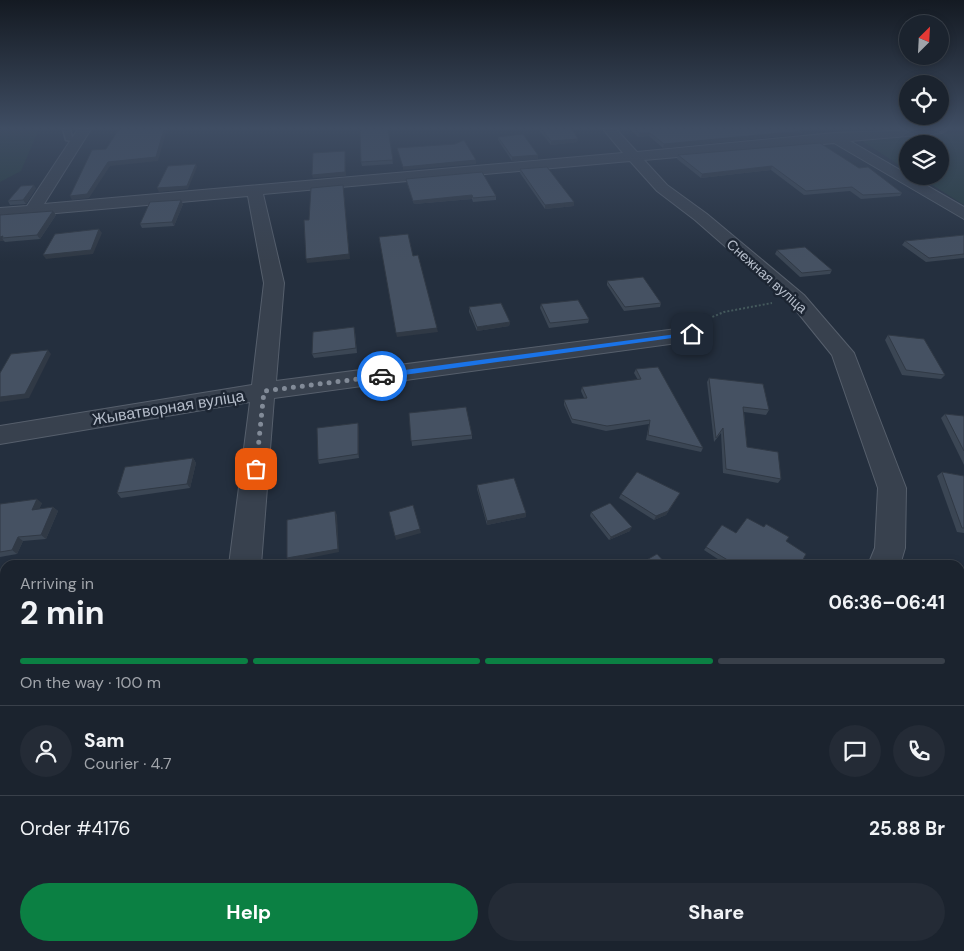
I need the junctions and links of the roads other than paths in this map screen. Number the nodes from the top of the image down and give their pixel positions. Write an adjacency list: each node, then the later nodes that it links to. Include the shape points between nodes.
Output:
1 (56, 173): 6 (street)
2 (433, 173): 5 (street)
3 (649, 173): 13 (street, Снежная вуліца, via 662,188 797,299 844,353 892,488 890,548)
4 (895, 173): 8 (street)
5 (254, 189): 6 (street); 10 (street, via 274,283)
6 (32, 210): 7 (street)
7 (0, 214)
8 (964, 214)
9 (692, 334): 10 (street, Жыватворная вуліца)
10 (264, 391): 11 (street, Жыватворная вуліца); 12 (street)
11 (0, 435)
12 (246, 560)
13 (886, 560)

